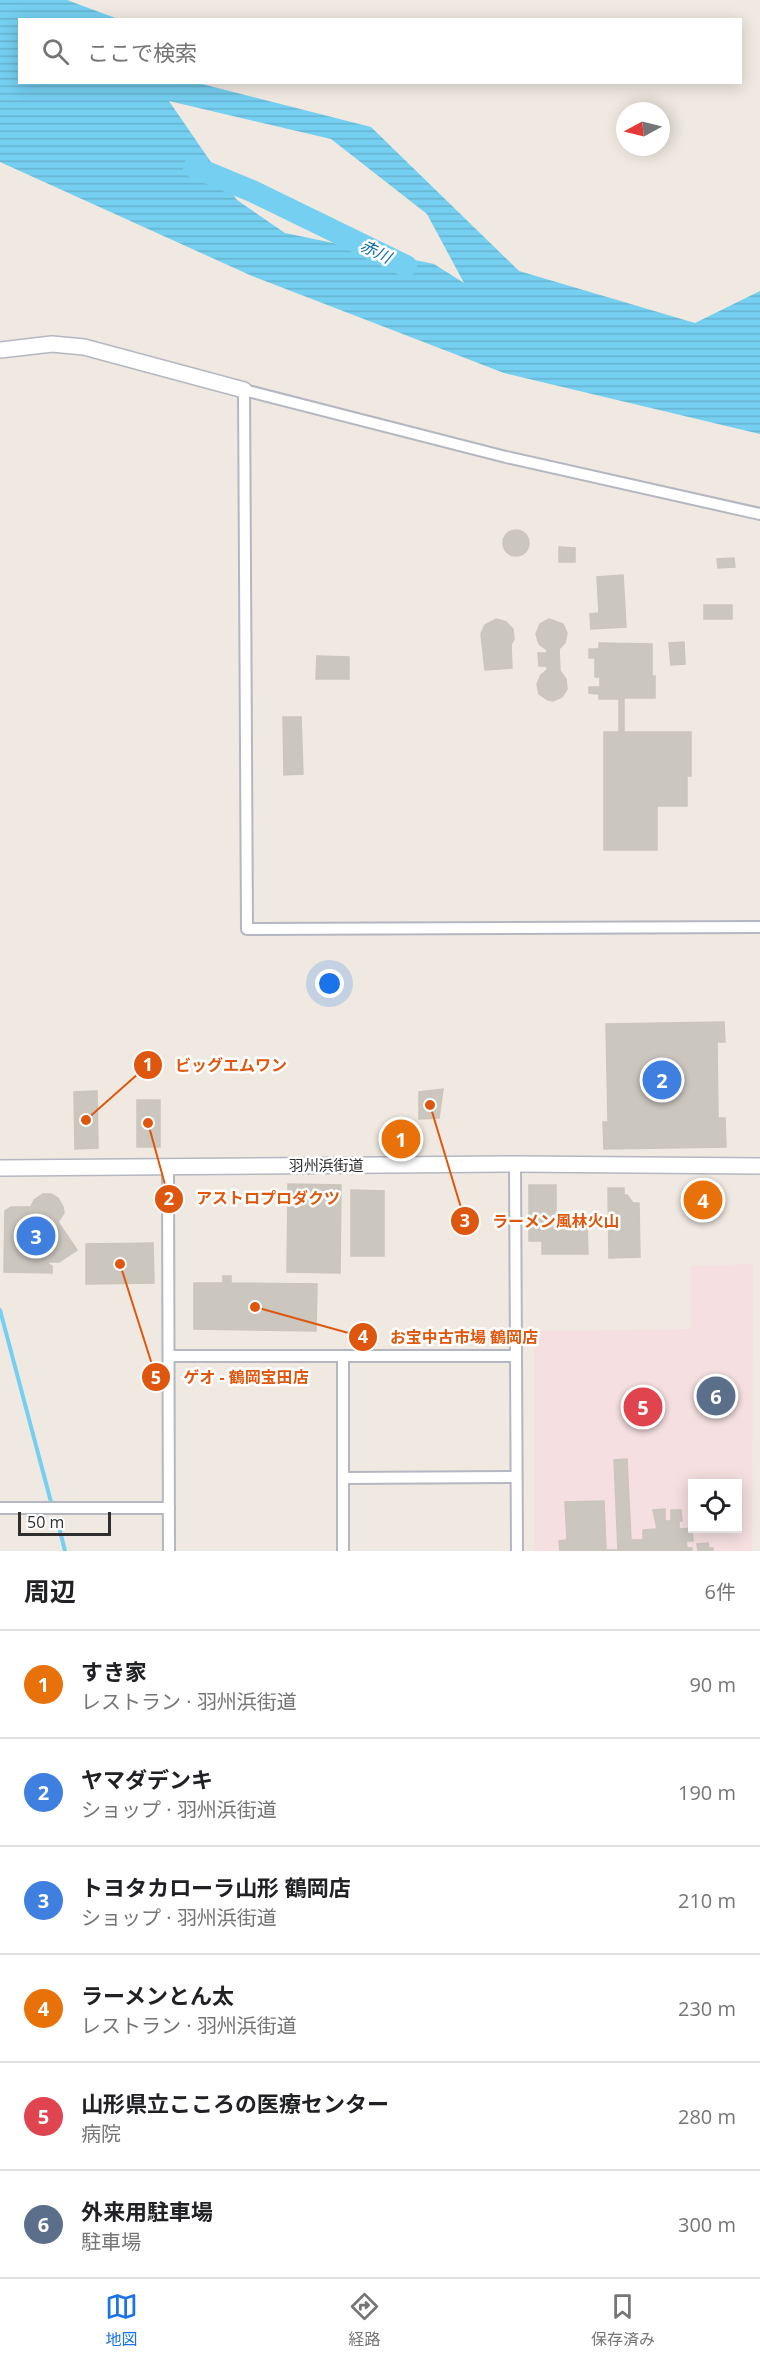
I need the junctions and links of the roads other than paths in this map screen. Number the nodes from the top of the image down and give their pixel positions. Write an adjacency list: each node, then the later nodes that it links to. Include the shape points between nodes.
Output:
1 (0, 350): 2 (main road, via 52,344 84,347)
2 (244, 390): 3 (street, via 506,457); 4 (street, via 248,928)
3 (760, 514)
4 (760, 927)
5 (515, 1164): 6 (main road, 羽州浜街道); 7 (main road, 羽州浜街道); 11 (street)
6 (760, 1166)
7 (168, 1167): 8 (main road, 羽州浜街道); 9 (street)
8 (0, 1168)
9 (169, 1356): 10 (street); 15 (street)
10 (343, 1356): 11 (street); 12 (street)
11 (515, 1356): 13 (street)
12 (343, 1478): 13 (street); 17 (street)
13 (516, 1478): 18 (street)
14 (0, 1508): 15 (street)
15 (169, 1508): 16 (street)
16 (169, 1551)
17 (343, 1551)
18 (517, 1551)

